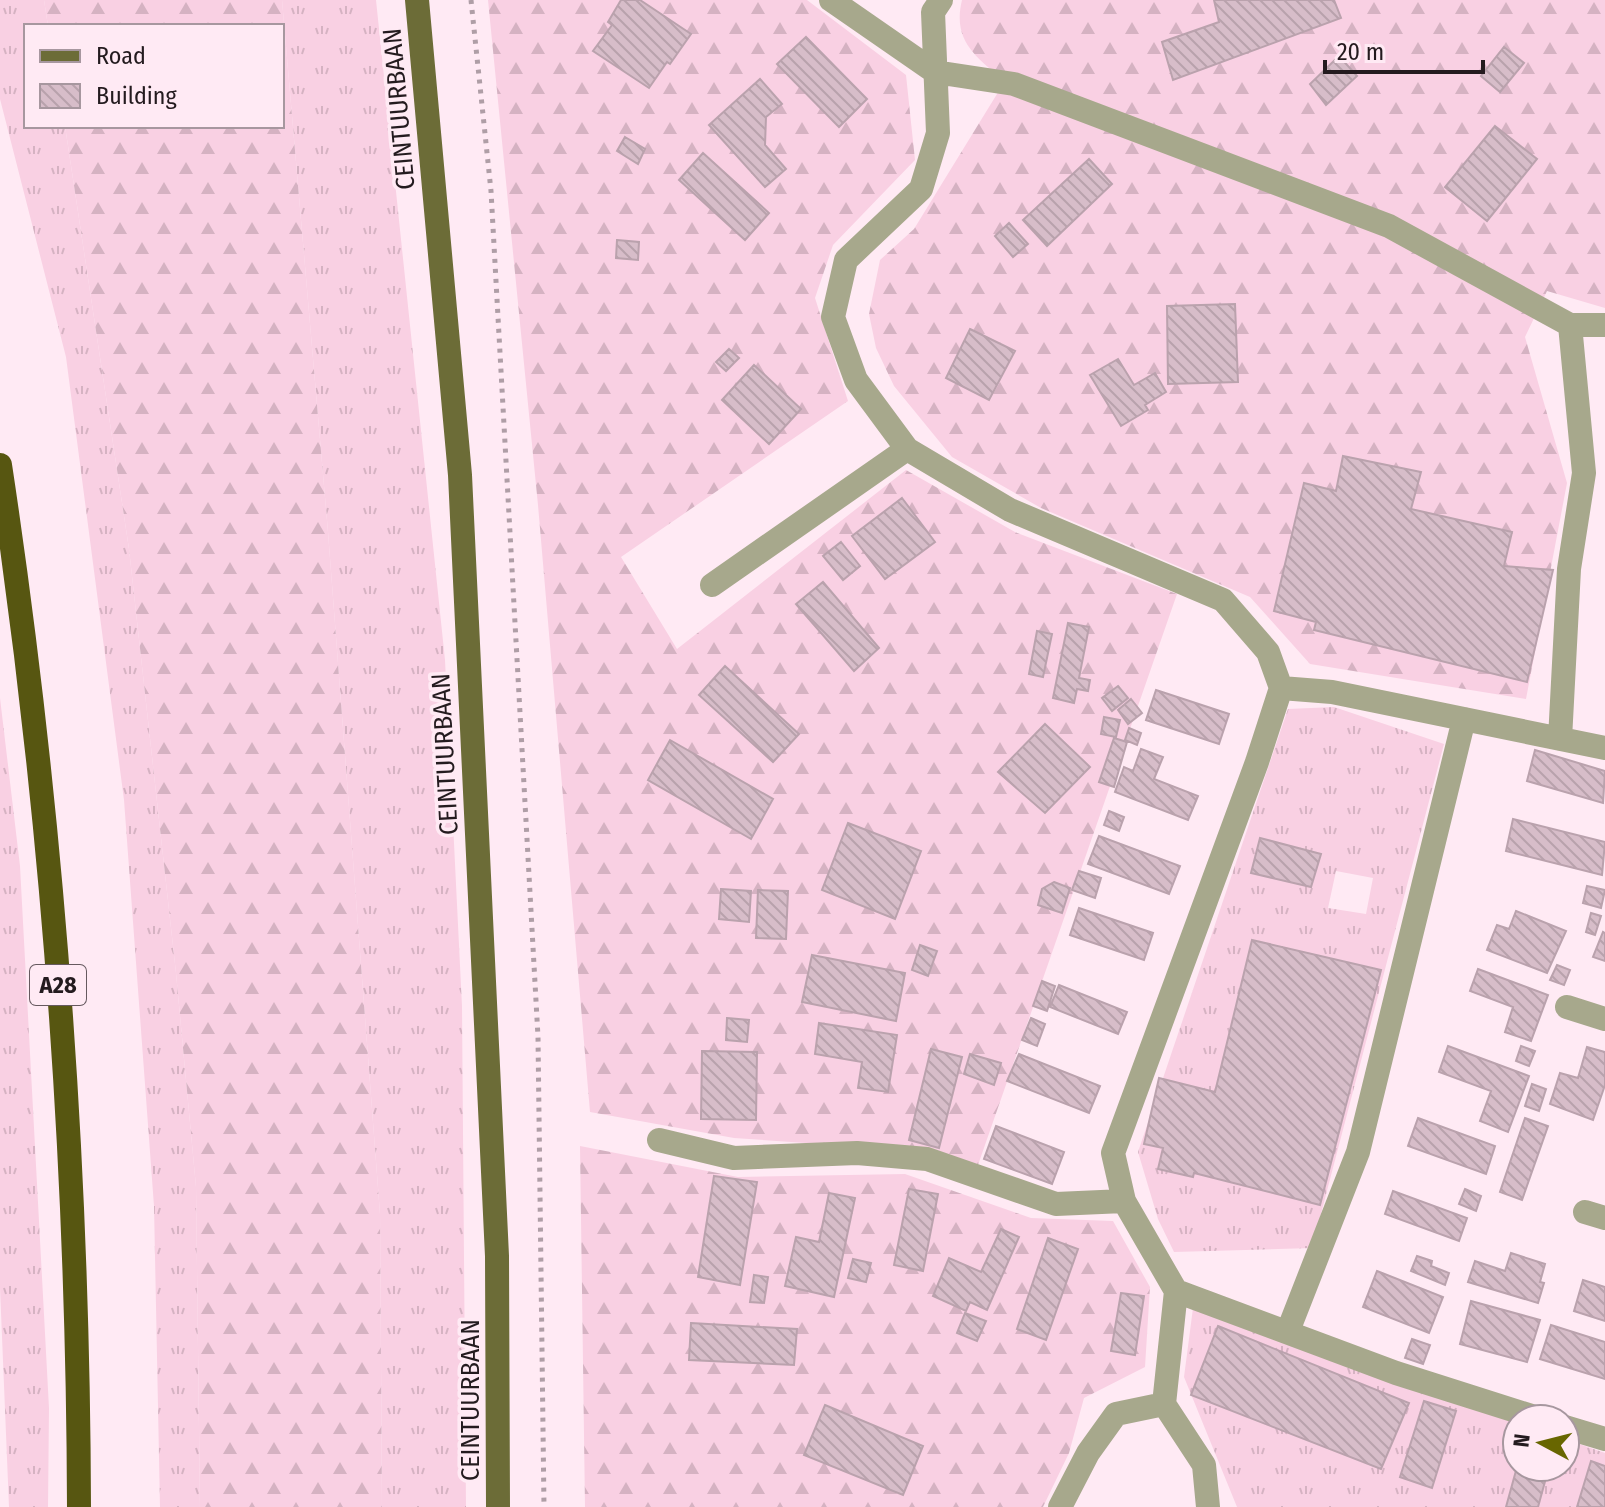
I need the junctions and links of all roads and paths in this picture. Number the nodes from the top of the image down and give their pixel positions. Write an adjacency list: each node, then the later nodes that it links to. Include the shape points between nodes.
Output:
1 (417, 0): 26 (main road, CEINTUURBAAN, via 460,475 497,1256)
2 (471, 0): 27 (path, via 491,191 538,1037)
3 (831, 0): 5 (lane)
4 (941, 0): 5 (lane, via 933,12)
5 (935, 72): 6 (lane, via 1014,84 1389,226); 8 (lane, via 938,133 921,189 846,260 833,317 856,380)
6 (1570, 325): 7 (lane); 13 (lane, via 1584,473 1569,569)
7 (1605, 325)
8 (907, 449): 10 (lane); 11 (lane, via 1010,510 1223,600 1268,652)
9 (0, 465): 25 (highway, A28, via 53,898 79,1340)
10 (712, 585)
11 (1281, 688): 12 (lane, via 1332,692); 18 (lane, via 1113,1153)
12 (1464, 719): 13 (lane); 20 (lane, via 1358,1152)
13 (1560, 739): 14 (lane)
14 (1605, 748)
15 (1567, 1007): 16 (lane)
16 (1605, 1019)
17 (659, 1140): 18 (lane, via 734,1158 857,1153 927,1159 1056,1204)
18 (1124, 1201): 19 (lane)
19 (1176, 1291): 20 (lane); 21 (lane)
20 (1288, 1331): 22 (lane)
21 (1164, 1404): 28 (lane, via 1116,1414); 29 (lane, via 1204,1465)
22 (1501, 1406)
23 (1581, 1432): 24 (lane)
24 (1605, 1439)
25 (79, 1507)
26 (498, 1507)
27 (544, 1507)
28 (1060, 1507)
29 (1208, 1507)

